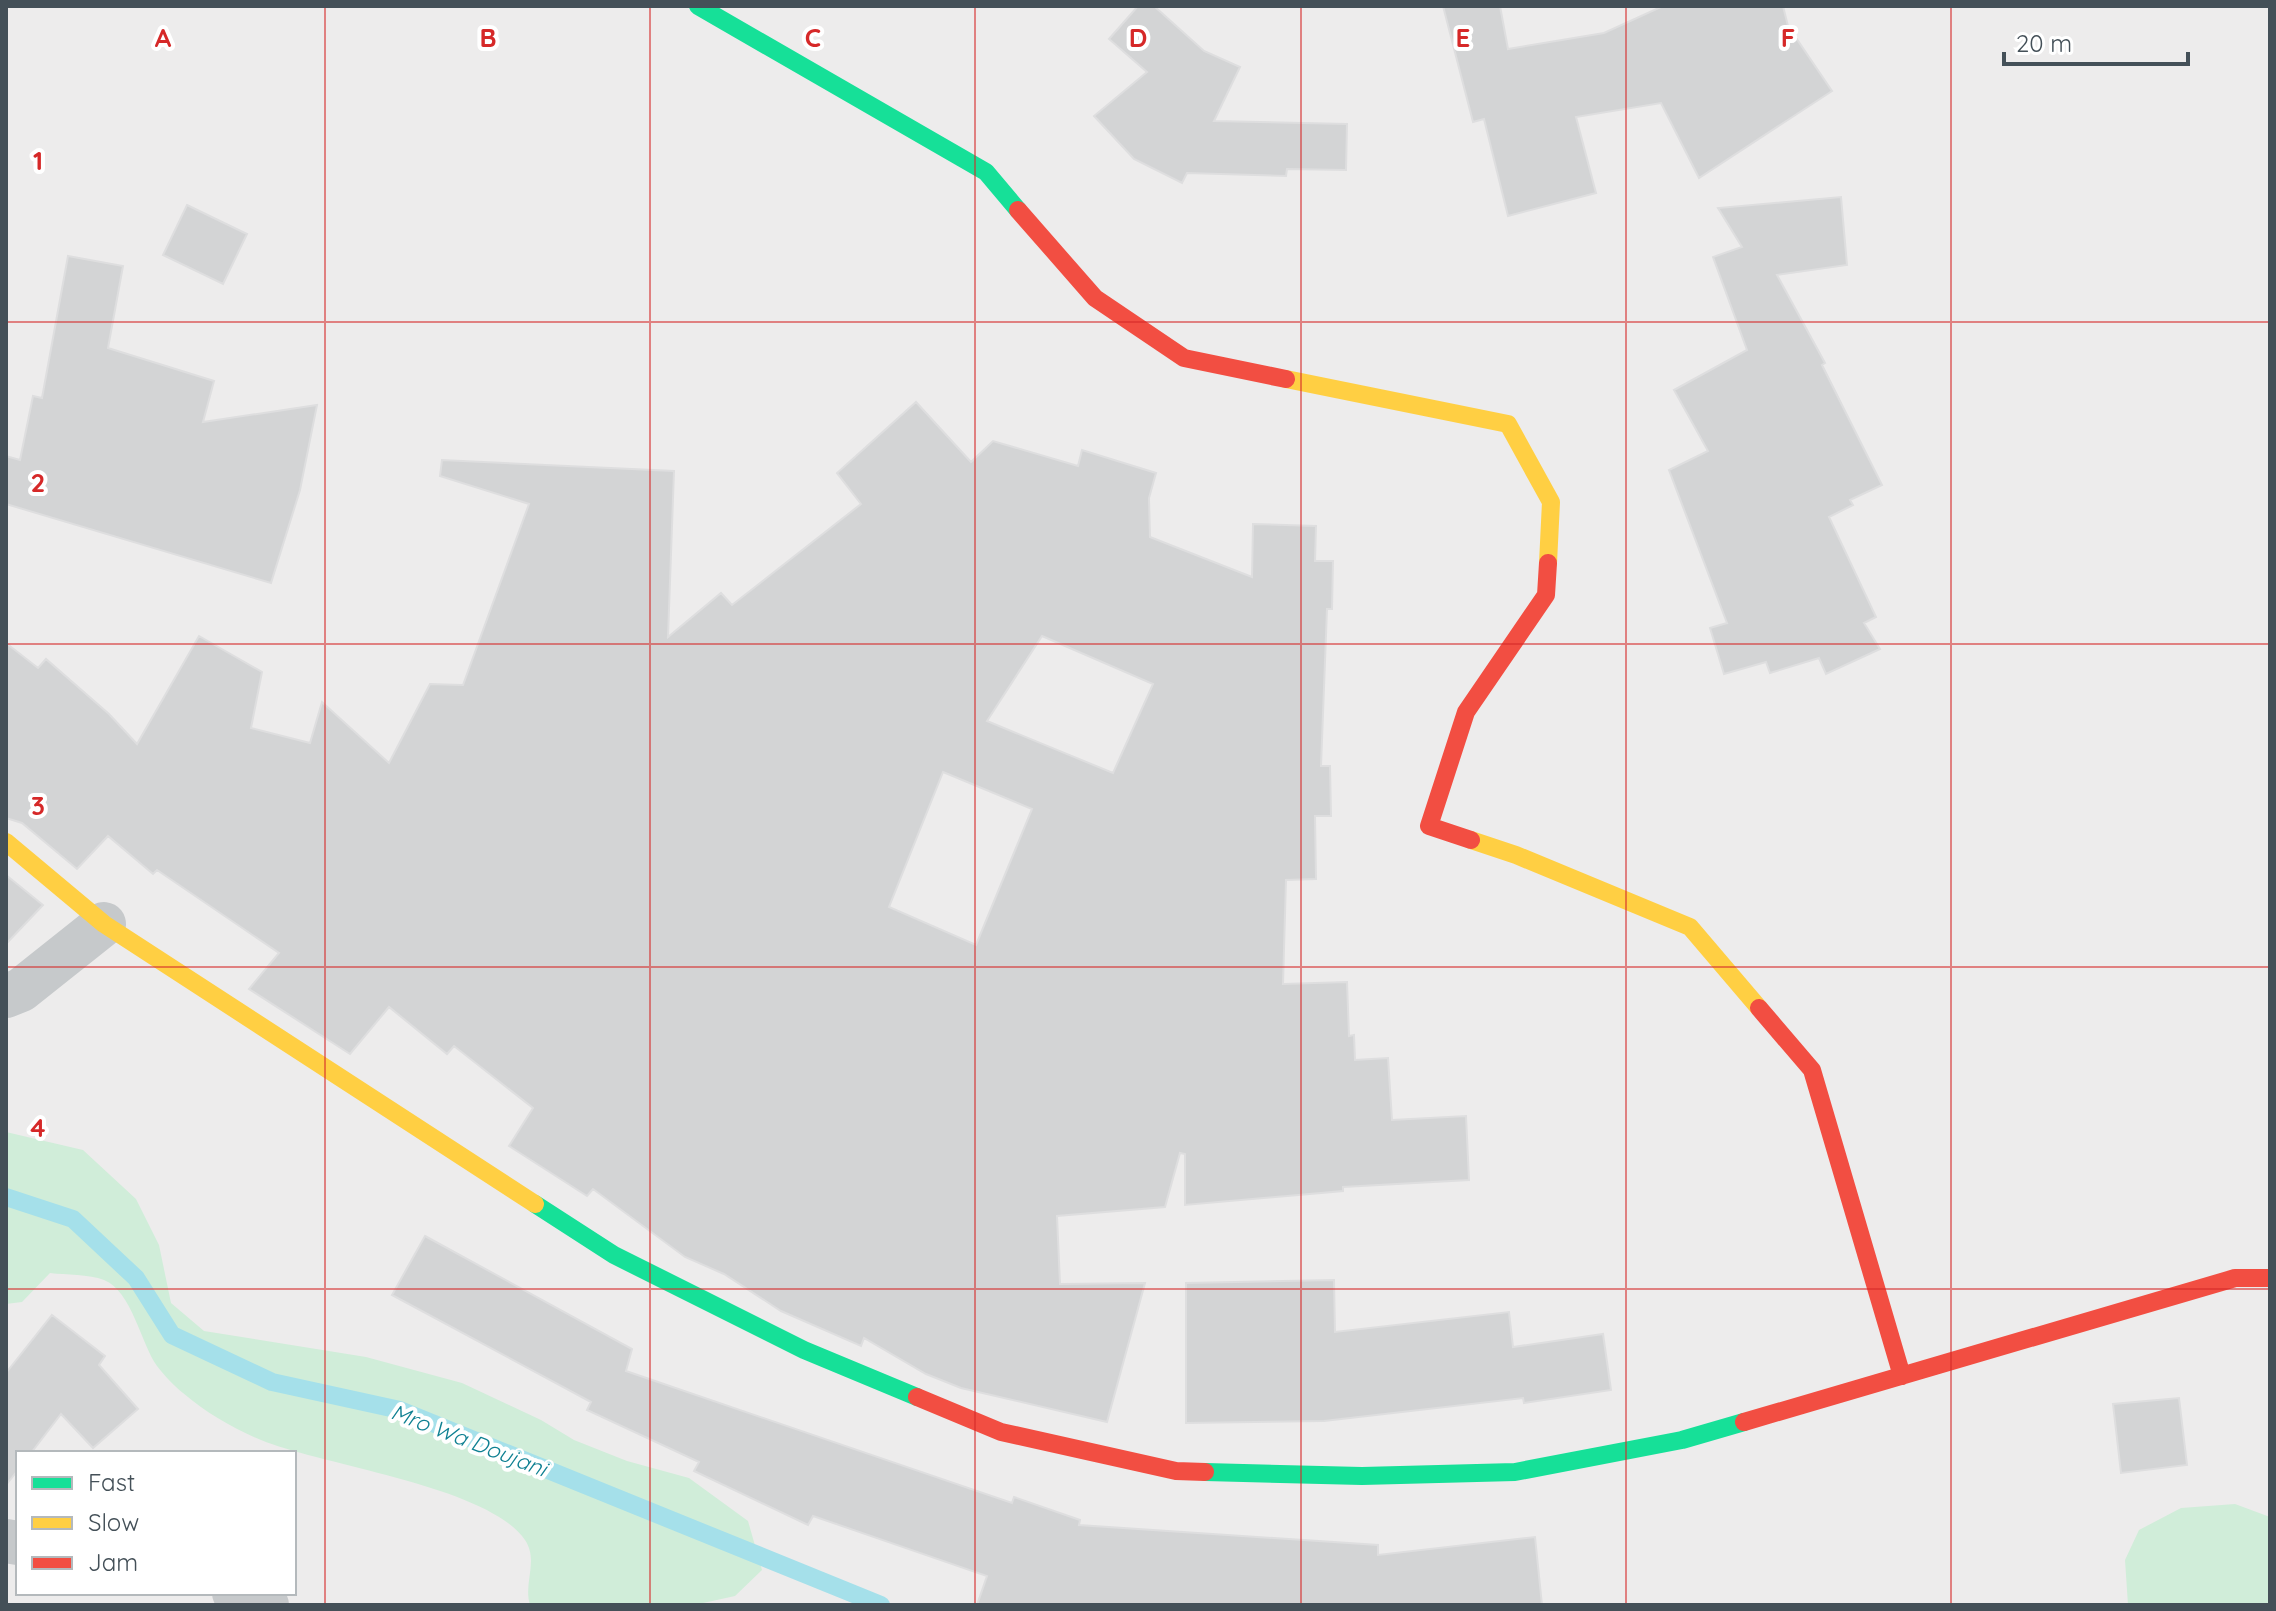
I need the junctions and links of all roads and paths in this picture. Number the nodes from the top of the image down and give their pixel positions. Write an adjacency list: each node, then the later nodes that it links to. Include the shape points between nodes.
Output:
1 (698, 6): 6 (street, via 986,172 1095,298 1184,358 1508,424 1551,502 1546,595 1466,712 1429,826 1516,855 1690,927 1812,1070)
2 (6, 842): 3 (street)
3 (104, 924): 4 (street, via 21,990); 6 (street, via 614,1255 804,1350 1001,1432 1176,1471 1362,1476 1515,1472 1682,1440)
4 (6, 996)
5 (2270, 1278): 6 (street, via 2235,1278)
6 (1902, 1376)
7 (240, 1595): 8 (street)
8 (267, 1605)

